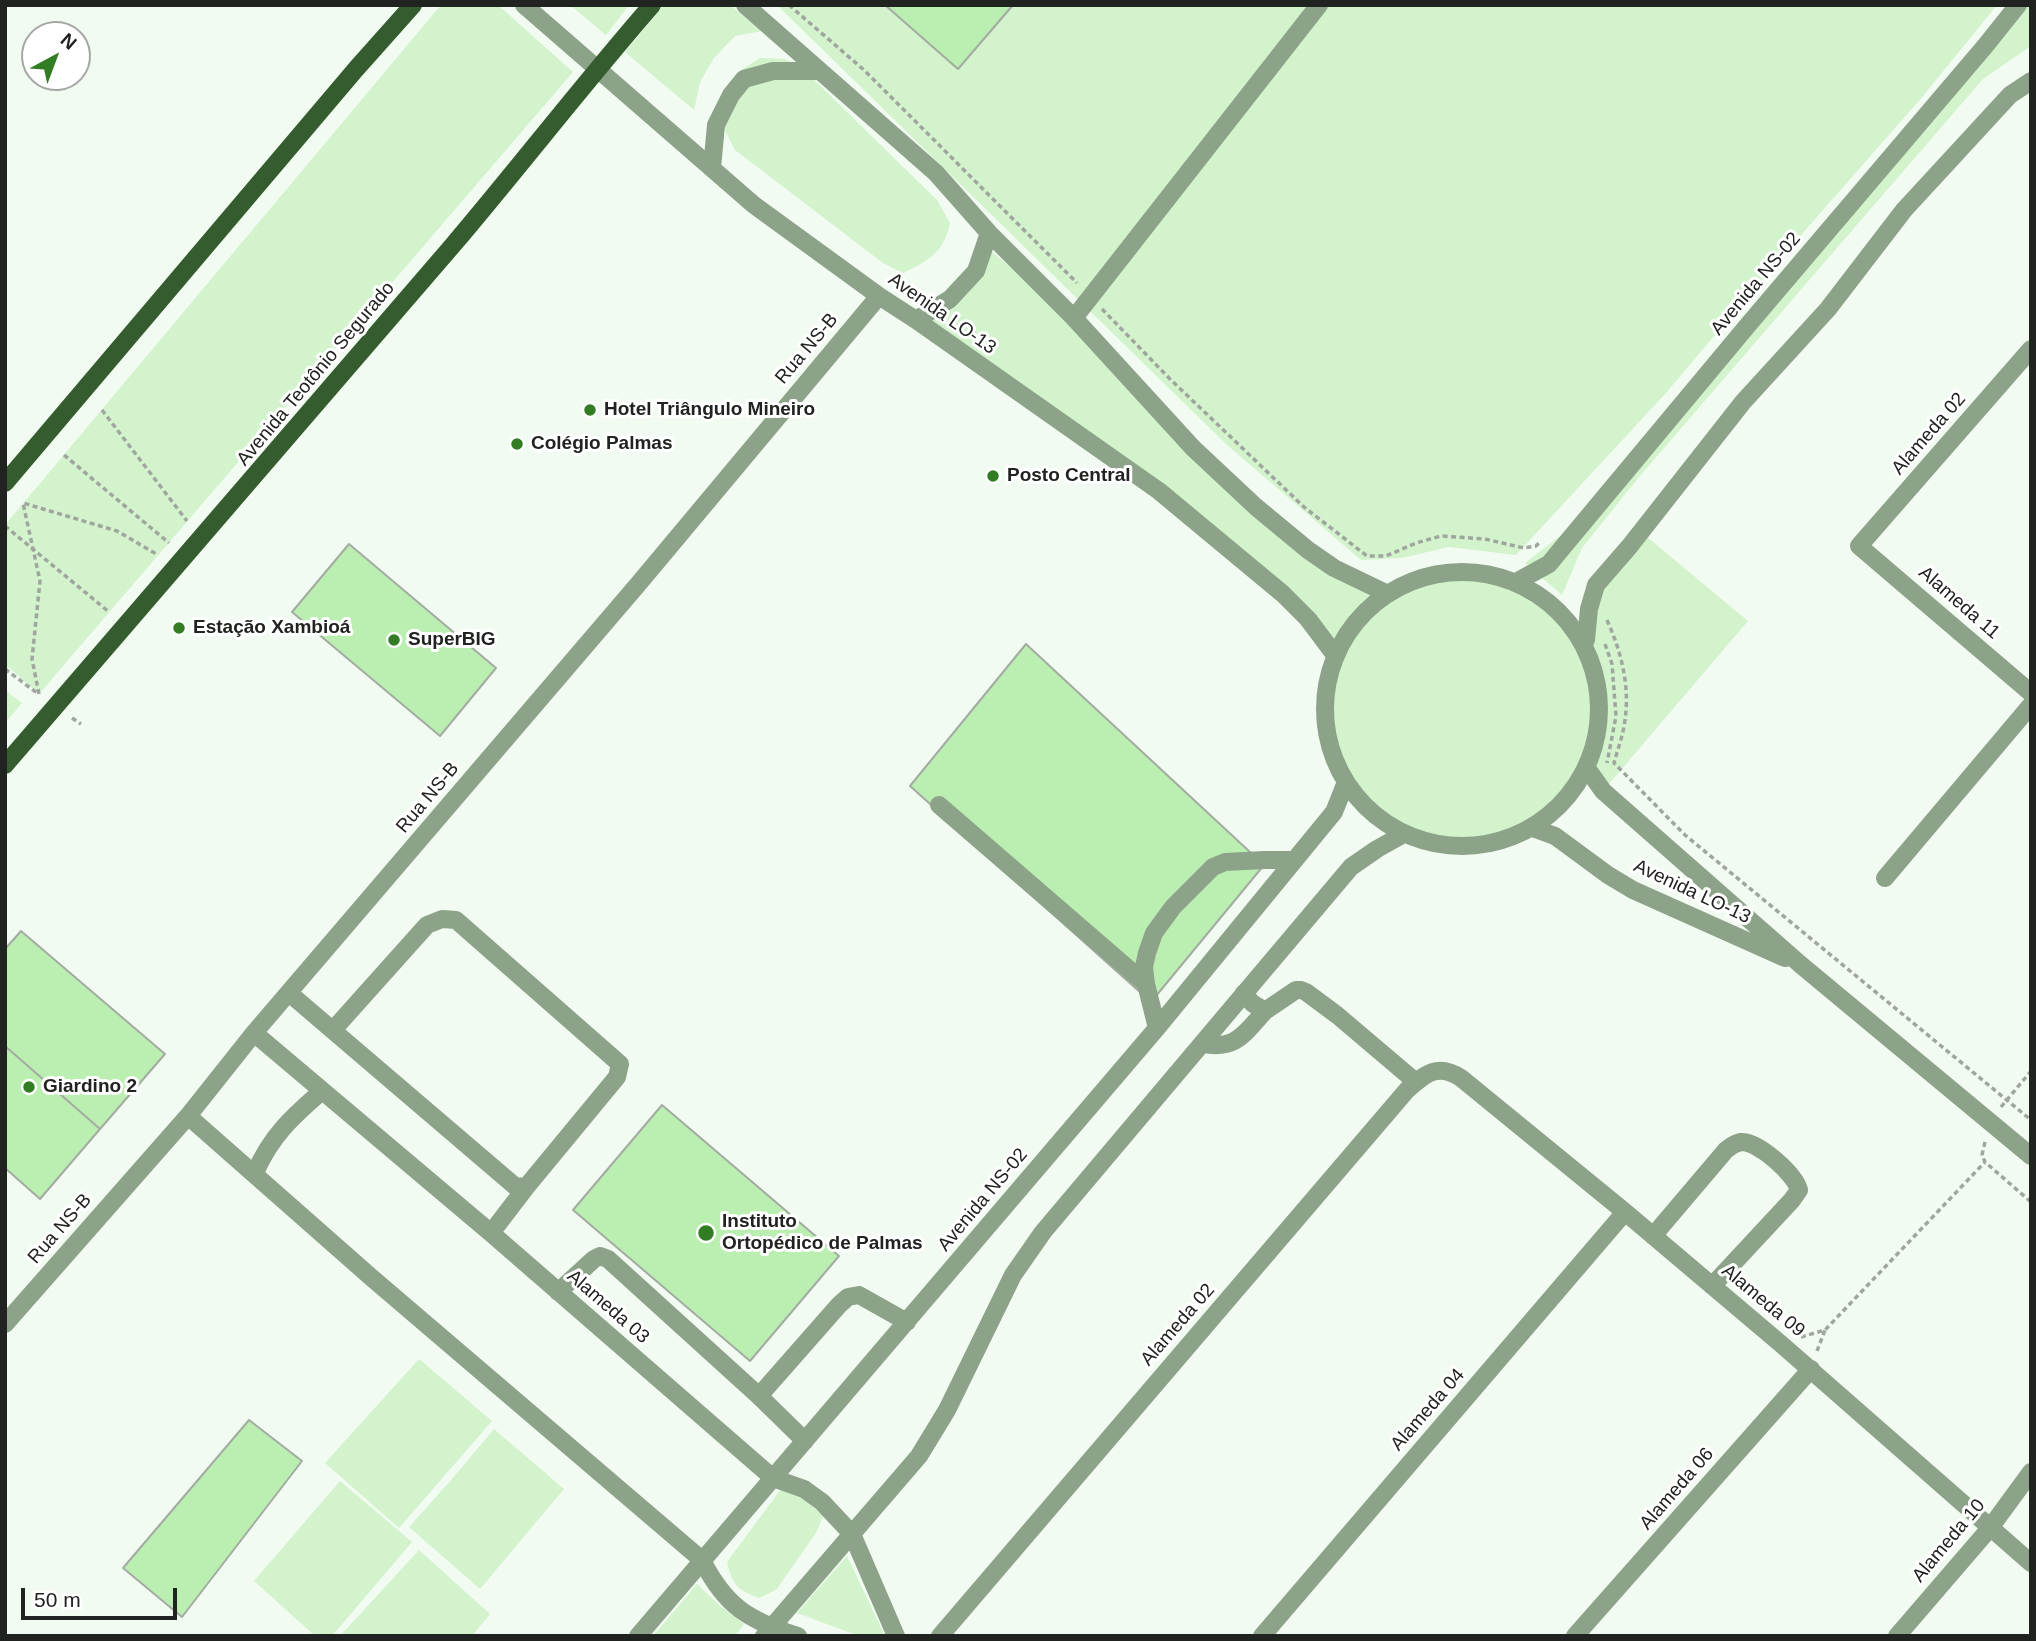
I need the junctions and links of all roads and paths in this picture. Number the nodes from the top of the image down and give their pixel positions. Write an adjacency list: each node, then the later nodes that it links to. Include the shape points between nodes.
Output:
1 (413, 5): 20 (main road)
2 (524, 5): 8 (street, Avenida LO-13)
3 (652, 5): 8 (main road, Avenida Teotônio Segurado)
4 (745, 5): 9 (street)
5 (789, 5): 14 (path, via 864,70)
6 (1320, 5): 14 (street)
7 (2018, 5): 27 (street, Avenida NS-02, via 1549,564)
8 (597, 69): 11 (street, Avenida LO-13); 36 (main road, Avenida Teotônio Segurado, via 293,434)
9 (817, 71): 11 (street, via 773,71 744,79 716,125); 12 (street, via 936,173)
10 (2031, 81): 31 (street, via 2010,95 1904,210 1828,309 1742,402 1596,585 1589,609)
11 (712, 168): 13 (street, Avenida LO-13, via 754,205)
12 (989, 233): 15 (street); 16 (street, via 976,271 950,299)
13 (879, 296): 16 (street, Avenida LO-13); 47 (street, Rua NS-B)
14 (1091, 297): 15 (street); 23 (path, via 1304,507 1367,556 1386,556 1441,536 1485,538 1524,548)
15 (1074, 318): 28 (street, via 1193,448 1256,507 1334,568)
16 (916, 320): 32 (street, Avenida LO-13, via 1159,491 1283,593)
17 (2031, 349): 25 (street, Alameda 02)
18 (102, 410): 21 (path)
19 (64, 455): 24 (path)
20 (5, 483)
21 (187, 521)
22 (5, 527): 29 (path)
23 (1542, 541)
24 (169, 543)
25 (1859, 546): 33 (street, Alameda 11)
26 (158, 555): 34 (path, via 117,531 23,503 40,582 32,659)
27 (1518, 581): 28 (street, via 1483,572 1455,572 1413,580); 31 (street)
28 (1388, 594): 32 (street)
29 (109, 612)
30 (1605, 614): 58 (path, via 1619,648 1626,691 1624,726 1614,763 1685,835)
31 (1594, 637): 37 (street, via 1597,727); 38 (path, via 1612,664 1616,716)
32 (1335, 655): 39 (street, via 1323,719 1327,744)
33 (2031, 692)
34 (39, 694)
35 (2031, 705): 44 (street)
36 (5, 765)
37 (1586, 767): 41 (street, via 1564,803); 45 (street, Avenida LO-13, via 1602,791)
38 (1609, 772)
39 (1346, 782): 42 (street, via 1373,814); 43 (street, Avenida NS-02, via 1334,812)
40 (939, 805): 46 (street)
41 (1534, 828): 42 (street, via 1492,845 1473,847 1430,845); 45 (street, Avenida LO-13, via 1555,836 1633,890)
42 (1402, 835): 48 (street, via 1352,867)
43 (1295, 860): 46 (street, via 1225,862 1213,867 1154,933 1144,967); 50 (street, Avenida NS-02)
44 (1885, 878)
45 (1801, 965): 61 (street, Avenida LO-13)
46 (1146, 984): 50 (street)
47 (289, 993): 51 (street); 52 (street, Rua NS-B)
48 (1244, 993): 49 (street); 53 (street)
49 (1265, 1011): 53 (street, via 1232,1044); 56 (street, via 1296,990 1306,992)
50 (1157, 1028): 72 (street, Avenida NS-02)
51 (333, 1030): 65 (street, via 516,1187); 65 (street, via 427,925 456,919 620,1064 617,1077)
52 (254, 1033): 57 (street, Alameda 03); 59 (street, Rua NS-B)
53 (1203, 1044): 81 (street, via 1043,1232 1013,1275 947,1410 919,1456)
54 (2031, 1071): 58 (path)
55 (1461, 1078): 56 (street, Alameda 02, via 1436,1070); 67 (street, Alameda 09)
56 (1416, 1082): 88 (street, Alameda 02)
57 (322, 1091): 64 (street, via 277,1135); 68 (street, Alameda 03)
58 (2006, 1100): 60 (path); 61 (path)
59 (188, 1116): 64 (street); 73 (street, Rua NS-B)
60 (2031, 1120)
61 (1990, 1121): 62 (street, Avenida LO-13); 63 (path, via 1982,1155)
62 (2031, 1156)
63 (1985, 1162): 66 (path); 74 (path, via 1825,1330)
64 (255, 1173): 82 (street)
65 (527, 1186): 68 (street)
66 (2031, 1202)
67 (1625, 1212): 69 (street, Alameda 09); 89 (street, Alameda 04)
68 (491, 1233): 71 (street, Alameda 03)
69 (1653, 1236): 70 (street, Alameda 09); 70 (street, via 1735,1144 1754,1145 1780,1165 1798,1191)
70 (1712, 1286): 74 (street, Alameda 09)
71 (558, 1292): 76 (street, via 594,1259 608,1259); 79 (street, Alameda 03)
72 (907, 1322): 76 (street, via 859,1295 848,1297); 77 (street, Avenida NS-02)
73 (5, 1324)
74 (1781, 1344): 75 (street, Alameda 09)
75 (1811, 1369): 80 (street, Alameda 09); 90 (street, Alameda 06)
76 (759, 1396): 77 (street)
77 (805, 1441): 79 (street, Avenida NS-02)
78 (2031, 1472): 80 (street, Alameda 10)
79 (774, 1478): 81 (street, Alameda 03, via 804,1489); 82 (street, Avenida NS-02)
80 (1990, 1528): 83 (street, Alameda 09); 91 (street, Alameda 10)
81 (852, 1534): 84 (street); 87 (street, Alameda 03)
82 (702, 1560): 84 (street, via 725,1597); 85 (street, Avenida NS-02)
83 (2031, 1563)
84 (767, 1632): 86 (street)
85 (638, 1636)
86 (798, 1636)
87 (896, 1636)
88 (940, 1636)
89 (1262, 1636)
90 (1576, 1636)
91 (1897, 1636)

